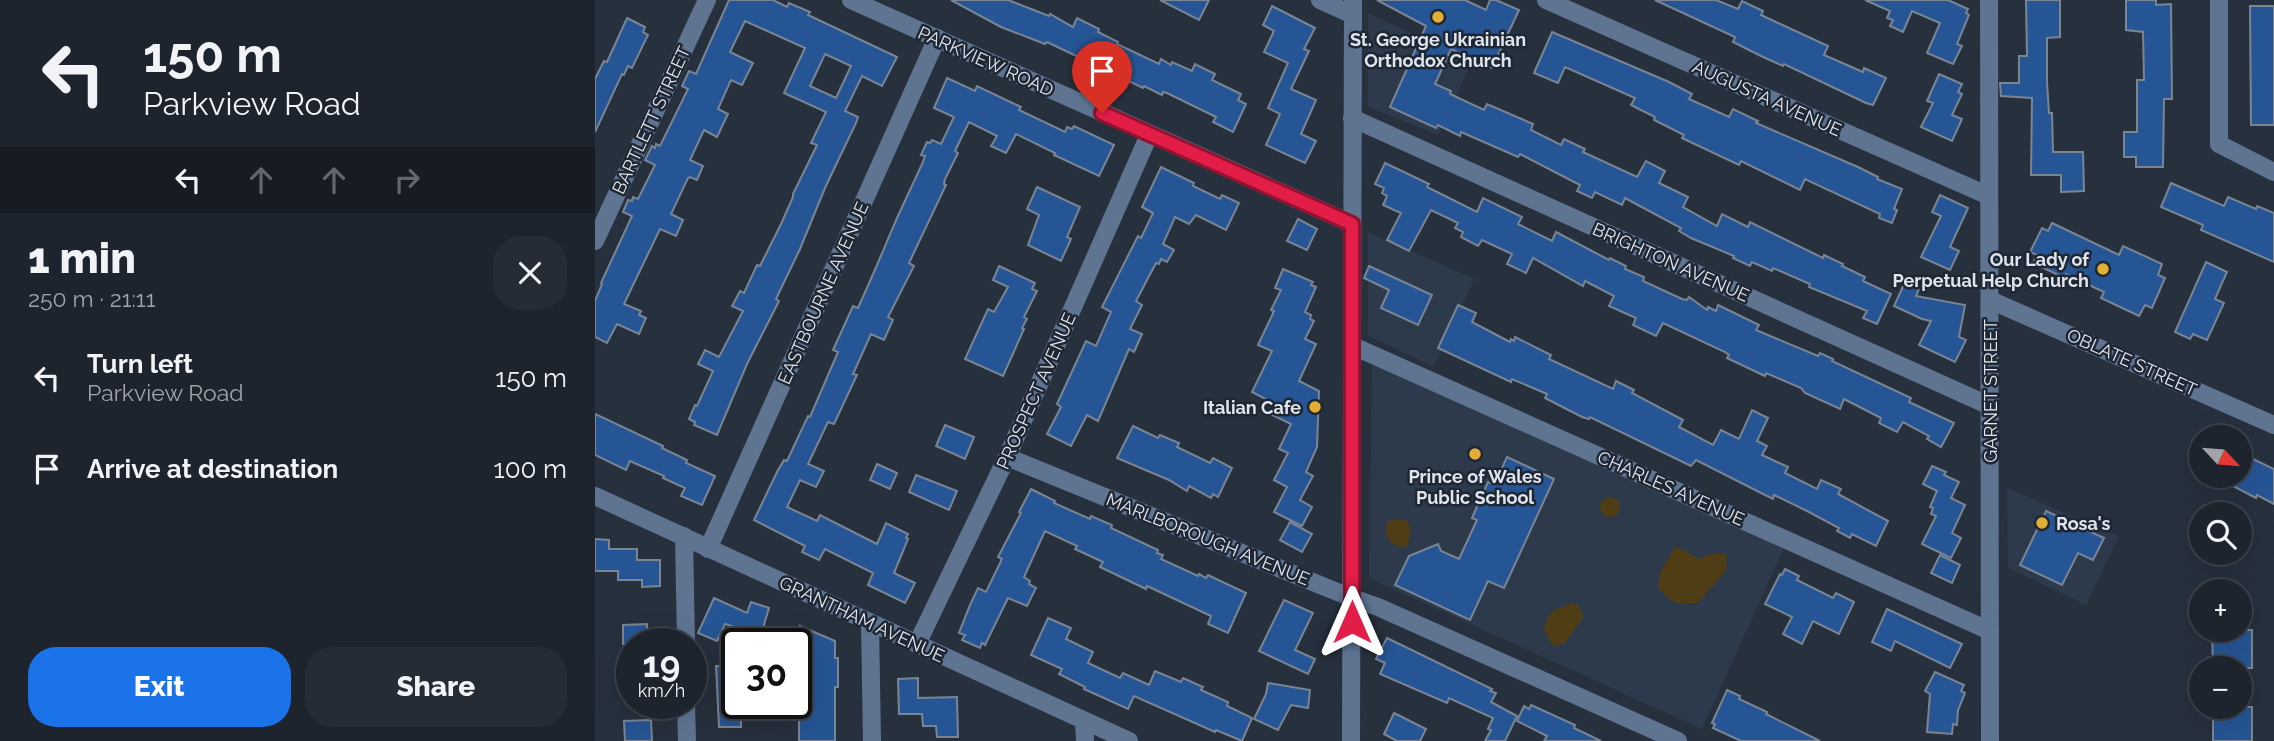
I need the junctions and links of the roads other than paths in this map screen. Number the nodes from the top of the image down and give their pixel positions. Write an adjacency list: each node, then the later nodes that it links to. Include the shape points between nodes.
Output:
1 (707, 0): 14 (street, BARTLETT STREET)
2 (851, 0): 8 (street, PARKVIEW ROAD)
3 (1320, 0): 7 (street)
4 (1546, 0): 12 (street, AUGUSTA AVENUE)
5 (1989, 0): 12 (street, GARNET STREET)
6 (2219, 0): 11 (street, via 2219,144)
7 (1353, 7): 9 (street)
8 (937, 38): 10 (street, PARKVIEW ROAD); 22 (street, EASTBOURNE AVENUE)
9 (1352, 118): 13 (street); 17 (street, BRIGHTON AVENUE)
10 (1149, 135): 13 (street, PARKVIEW ROAD); 19 (street, PROSPECT AVENUE)
11 (2274, 172)
12 (1989, 196): 15 (street, GARNET STREET)
13 (1352, 224): 16 (street)
14 (595, 240)
15 (1990, 300): 17 (street, GARNET STREET); 18 (street, OBLATE STREET)
16 (1353, 346): 23 (street); 26 (street, CHARLES AVENUE)
17 (1990, 406): 26 (street, GARNET STREET)
18 (2274, 425)
19 (1007, 457): 23 (street, MARLBOROUGH AVENUE); 27 (street, PROSPECT AVENUE)
20 (595, 496): 21 (street, GRANTHAM AVENUE)
21 (684, 536): 22 (street, GRANTHAM AVENUE); 25 (street)
22 (708, 549): 24 (street, GRANTHAM AVENUE)
23 (1352, 598): 34 (street); 35 (street, MARLBOROUGH AVENUE)
24 (870, 623): 27 (street, GRANTHAM AVENUE); 31 (street)
25 (685, 628)
26 (1990, 631): 36 (street, GARNET STREET)
27 (917, 644): 29 (street, GRANTHAM AVENUE)
28 (687, 719): 30 (street)
29 (1084, 721): 32 (street); 33 (street, GRANTHAM AVENUE)
30 (687, 741)
31 (873, 741)
32 (1084, 741)
33 (1129, 741)
34 (1352, 741)
35 (1678, 741)
36 (1990, 741)

